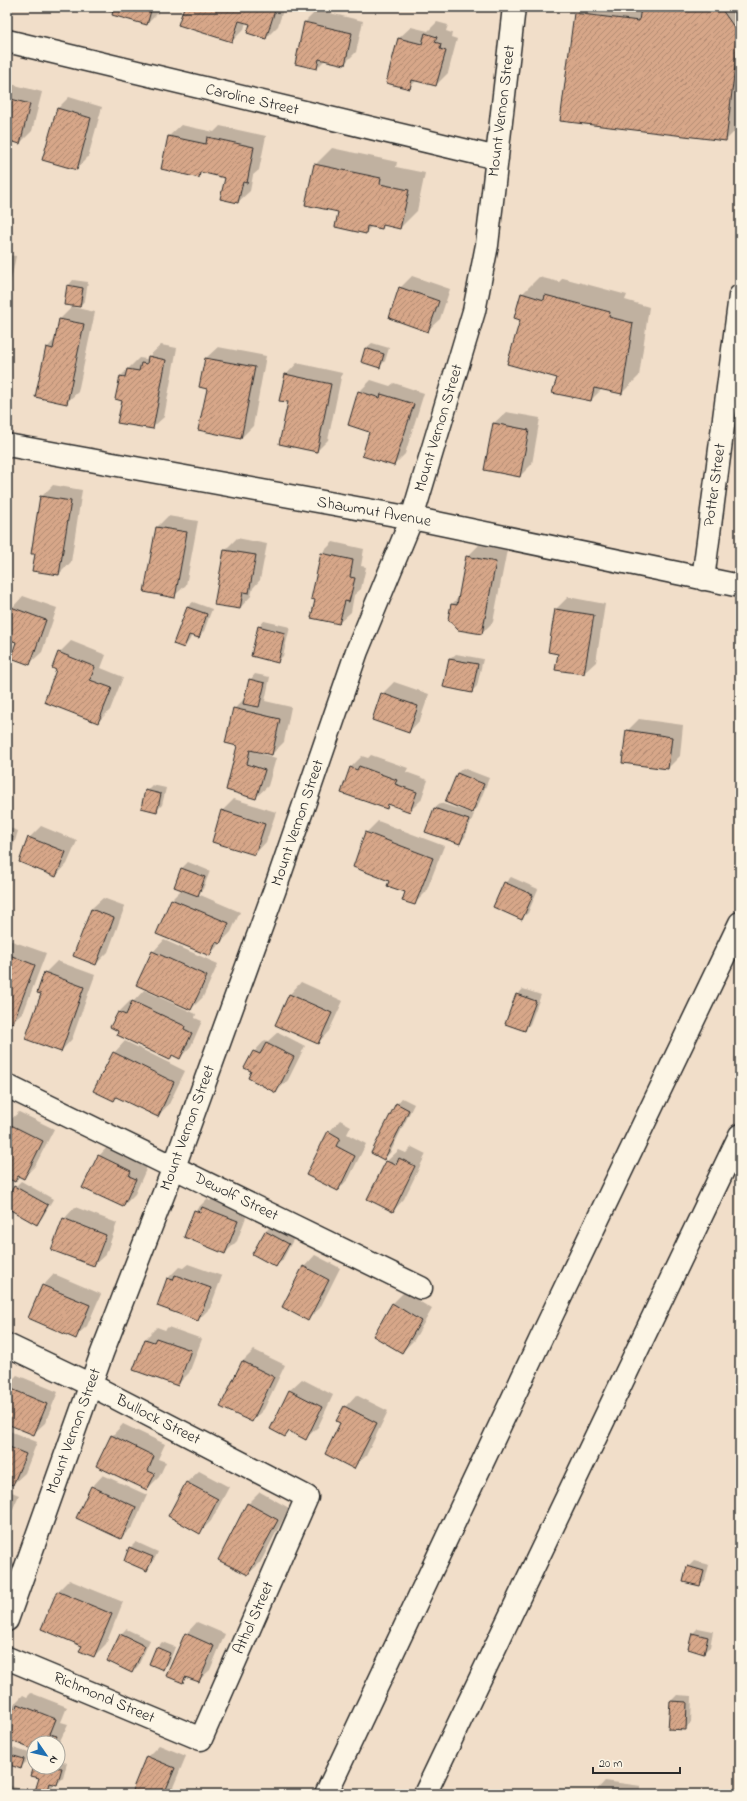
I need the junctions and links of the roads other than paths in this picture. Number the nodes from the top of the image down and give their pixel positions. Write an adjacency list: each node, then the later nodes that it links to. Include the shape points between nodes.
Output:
1 (514, 7): 3 (main road, Mount Vernon Street)
2 (7, 42): 3 (main road, Caroline Street)
3 (497, 158): 6 (main road, Mount Vernon Street, via 487,245 474,311)
4 (740, 296): 7 (main road, Potter Street)
5 (7, 445): 6 (main road, Shawmut Avenue)
6 (412, 518): 7 (main road, Shawmut Avenue); 12 (main road, Mount Vernon Street, via 357,650 275,890)
7 (703, 579): 8 (main road, Shawmut Avenue)
8 (740, 586)
9 (740, 923): 20 (main road)
10 (7, 1086): 12 (main road, Dewolf Street)
11 (740, 1135): 21 (main road)
12 (174, 1167): 13 (main road, Dewolf Street); 15 (main road, Mount Vernon Street)
13 (421, 1288)
14 (7, 1345): 15 (main road, Bullock Street)
15 (91, 1385): 16 (main road, Bullock Street); 17 (main road, Mount Vernon Street)
16 (307, 1497): 19 (main road, Athol Street)
17 (7, 1620)
18 (7, 1658): 19 (main road, Richmond Street)
19 (201, 1739)
20 (326, 1794)
21 (426, 1794)

